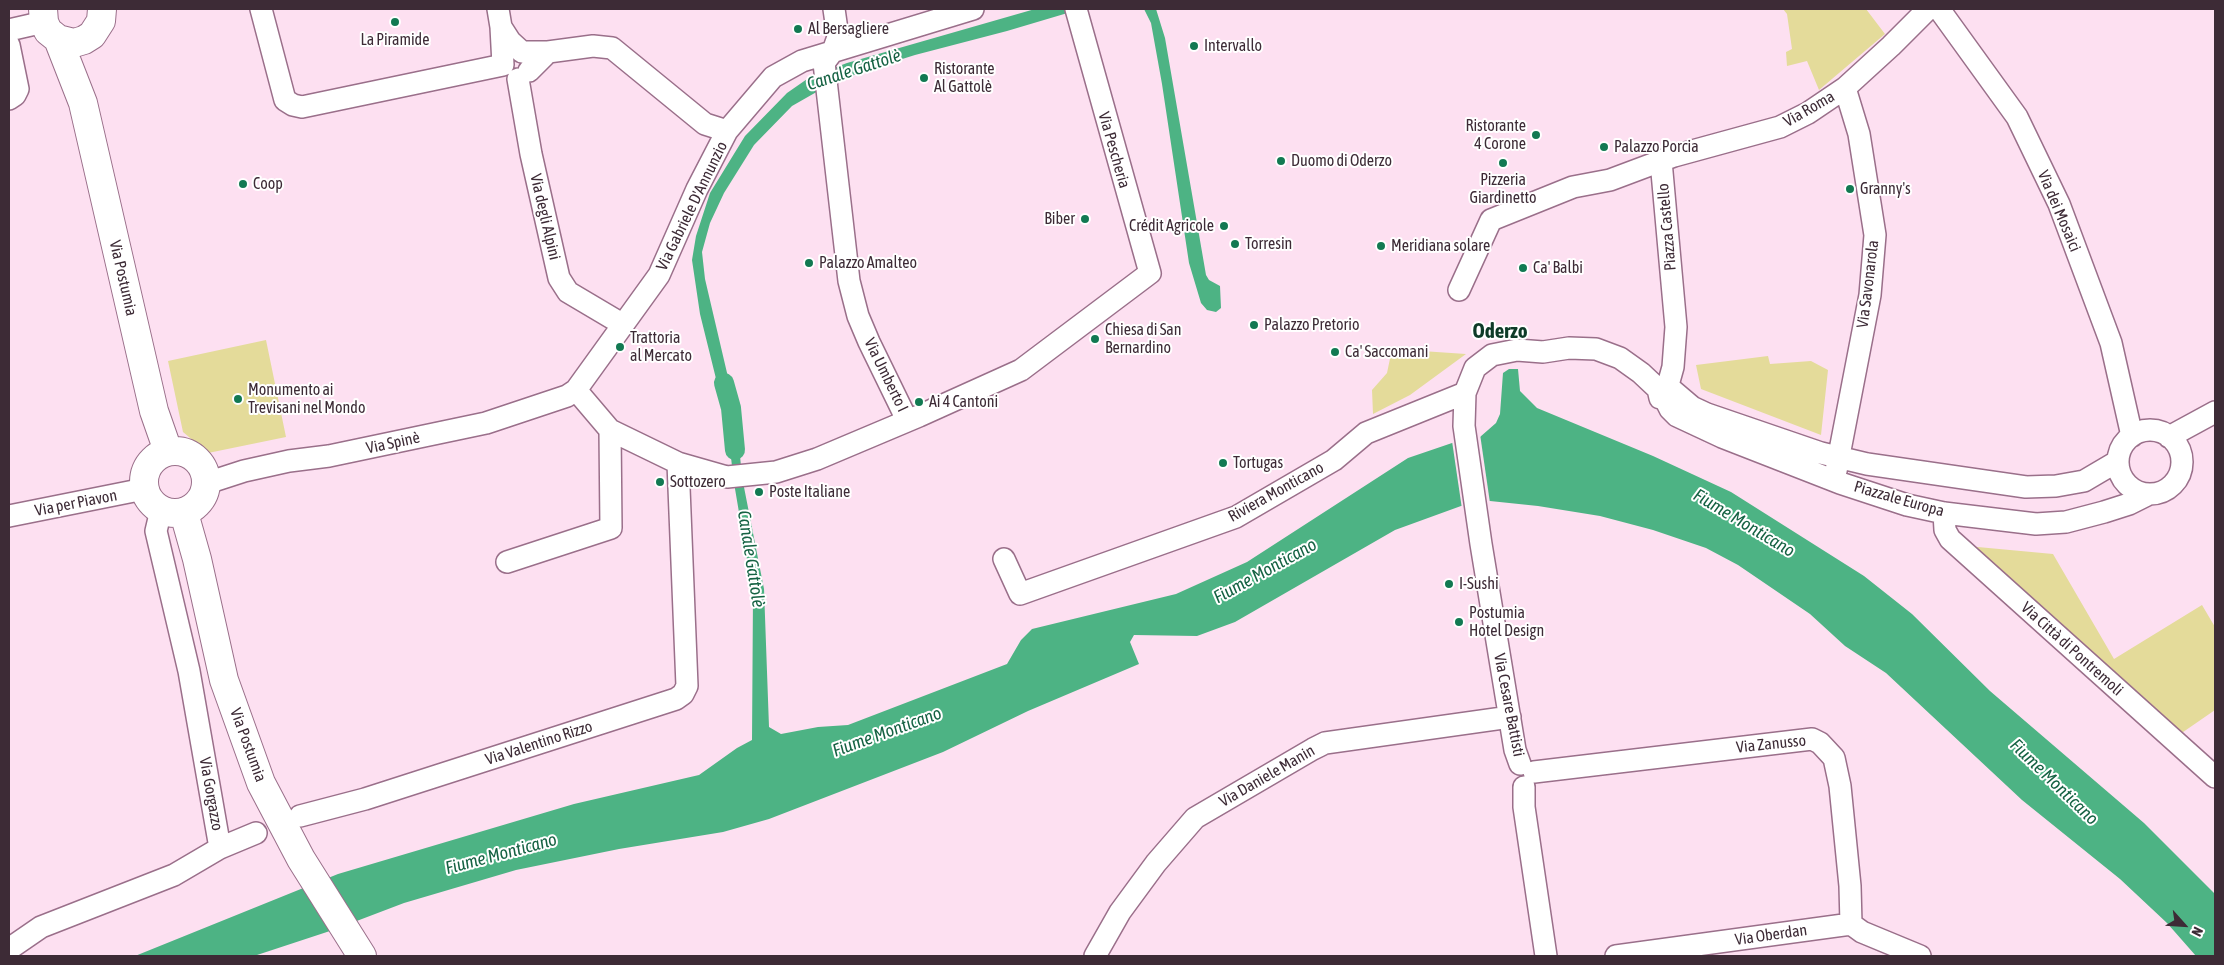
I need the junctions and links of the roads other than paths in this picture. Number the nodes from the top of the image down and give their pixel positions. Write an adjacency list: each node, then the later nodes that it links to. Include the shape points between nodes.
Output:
1 (261, 9): 13 (street, via 285,100 293,105 302,107)
2 (834, 9): 12 (street, Via Umberto I, via 838,36)
3 (974, 9): 12 (street, Via Gabriele D'Annunzio)
4 (1928, 9): 14 (street, Via Roma)
5 (1939, 9): 28 (street, Via dei Mosaici, via 2017,117 2059,204 2111,343)
6 (500, 18): 13 (street)
7 (1079, 18): 19 (street, Via Pescheria)
8 (102, 19): 9 (main road, Via Postumia, via 74,43); 16 (main road, Via Postumia)
9 (48, 23): 10 (street); 16 (main road, Via Postumia)
10 (9, 30)
11 (9, 45): 15 (street, via 18,89)
12 (829, 57): 17 (street, Via Gabriele D'Annunzio, via 802,61 773,77); 26 (street, Via Umberto I, via 827,89 849,280 865,333)
13 (518, 67): 17 (street, via 548,52 593,46 612,48 705,124); 21 (street, Via degli Alpini, via 531,154 559,278 568,292)
14 (1845, 88): 18 (street, Via Roma, via 1780,127); 31 (street, Via Savonarola, via 1858,134 1875,235)
15 (9, 99)
16 (83, 103): 30 (main road, Via Postumia, via 154,411)
17 (727, 131): 21 (street, Via Gabriele D'Annunzio, via 659,275)
18 (1662, 161): 20 (street, Piazza Castello, via 1610,180 1573,187 1490,220); 23 (street, Piazza Castello, via 1676,327 1673,367)
19 (1150, 273): 26 (street, Via Umberto I, via 1021,370)
20 (1459, 290)
21 (622, 324): 22 (street, Via Gabriele D'Annunzio)
22 (576, 390): 27 (street); 35 (street, Via Spinè, via 559,400 486,423 329,456 290,461)
23 (1666, 391): 24 (street, via 1620,358 1596,350 1569,348 1543,352 1517,350 1492,355 1476,368); 31 (street, via 1707,414); 34 (street, Piazzale Europa, via 1670,409 1686,422)
24 (1465, 393): 41 (street, Riviera Monticano, via 1366,433 1334,460 1236,517 1020,594); 43 (street, Via Cesare Battisti, via 1463,420)
25 (2215, 412): 29 (street)
26 (907, 420): 33 (street, via 792,468 736,477)
27 (610, 430): 33 (street); 42 (street, via 611,528)
28 (2132, 436): 29 (street, via 2151,430); 32 (street, via 2124,442)
29 (2170, 436): 37 (street, Piazzale Europa, via 2180,453 2180,473 2168,488)
30 (168, 451): 35 (main road, via 187,453 195,458 202,465); 36 (main road, via 159,455 146,470)
31 (1848, 460): 32 (street, via 2026,487 2084,481); 34 (street, Via Savonarola)
32 (2118, 461): 37 (street, via 2119,471 2127,484)
33 (678, 463): 46 (street, Via Valentino Rizzo, via 687,686 683,694 676,699 365,799)
34 (1840, 482): 39 (street, Piazzale Europa, via 1907,505)
35 (206, 483): 38 (main road, via 200,502)
36 (144, 490): 38 (main road, Via Postumia, via 153,505); 40 (street, Via per Piavon)
37 (2149, 494): 39 (street, Piazzale Europa, via 2129,504 2066,522 2036,524)
38 (172, 512): 48 (street, Via Gorgazzo, via 156,531 189,671); 52 (main road, Via Postumia, via 224,680 261,783 301,859)
39 (1944, 513): 45 (street, Via Città di Pontremoli, via 1950,538)
40 (9, 516)
41 (1004, 559)
42 (507, 562)
43 (1510, 717): 44 (street, Via Cesare Battisti, via 1515,750); 53 (street, Via Daniele Manin, via 1325,743 1313,749 1195,818 1125,905)
44 (1526, 774): 49 (street, Via Zanusso, via 1812,739 1834,758 1840,786); 54 (street, Via Cesare Battisti, via 1524,807)
45 (2215, 777)
46 (300, 816)
47 (256, 833): 48 (street)
48 (220, 848): 50 (street, Via Gorgazzo, via 174,875 41,927)
49 (1851, 924): 51 (street, Via Oberdan); 56 (street, via 1862,932)
50 (9, 949)
51 (1679, 952): 55 (street, Via Oberdan)
52 (360, 953)
53 (1095, 956)
54 (1546, 956)
55 (1616, 956)
56 (1920, 956)

